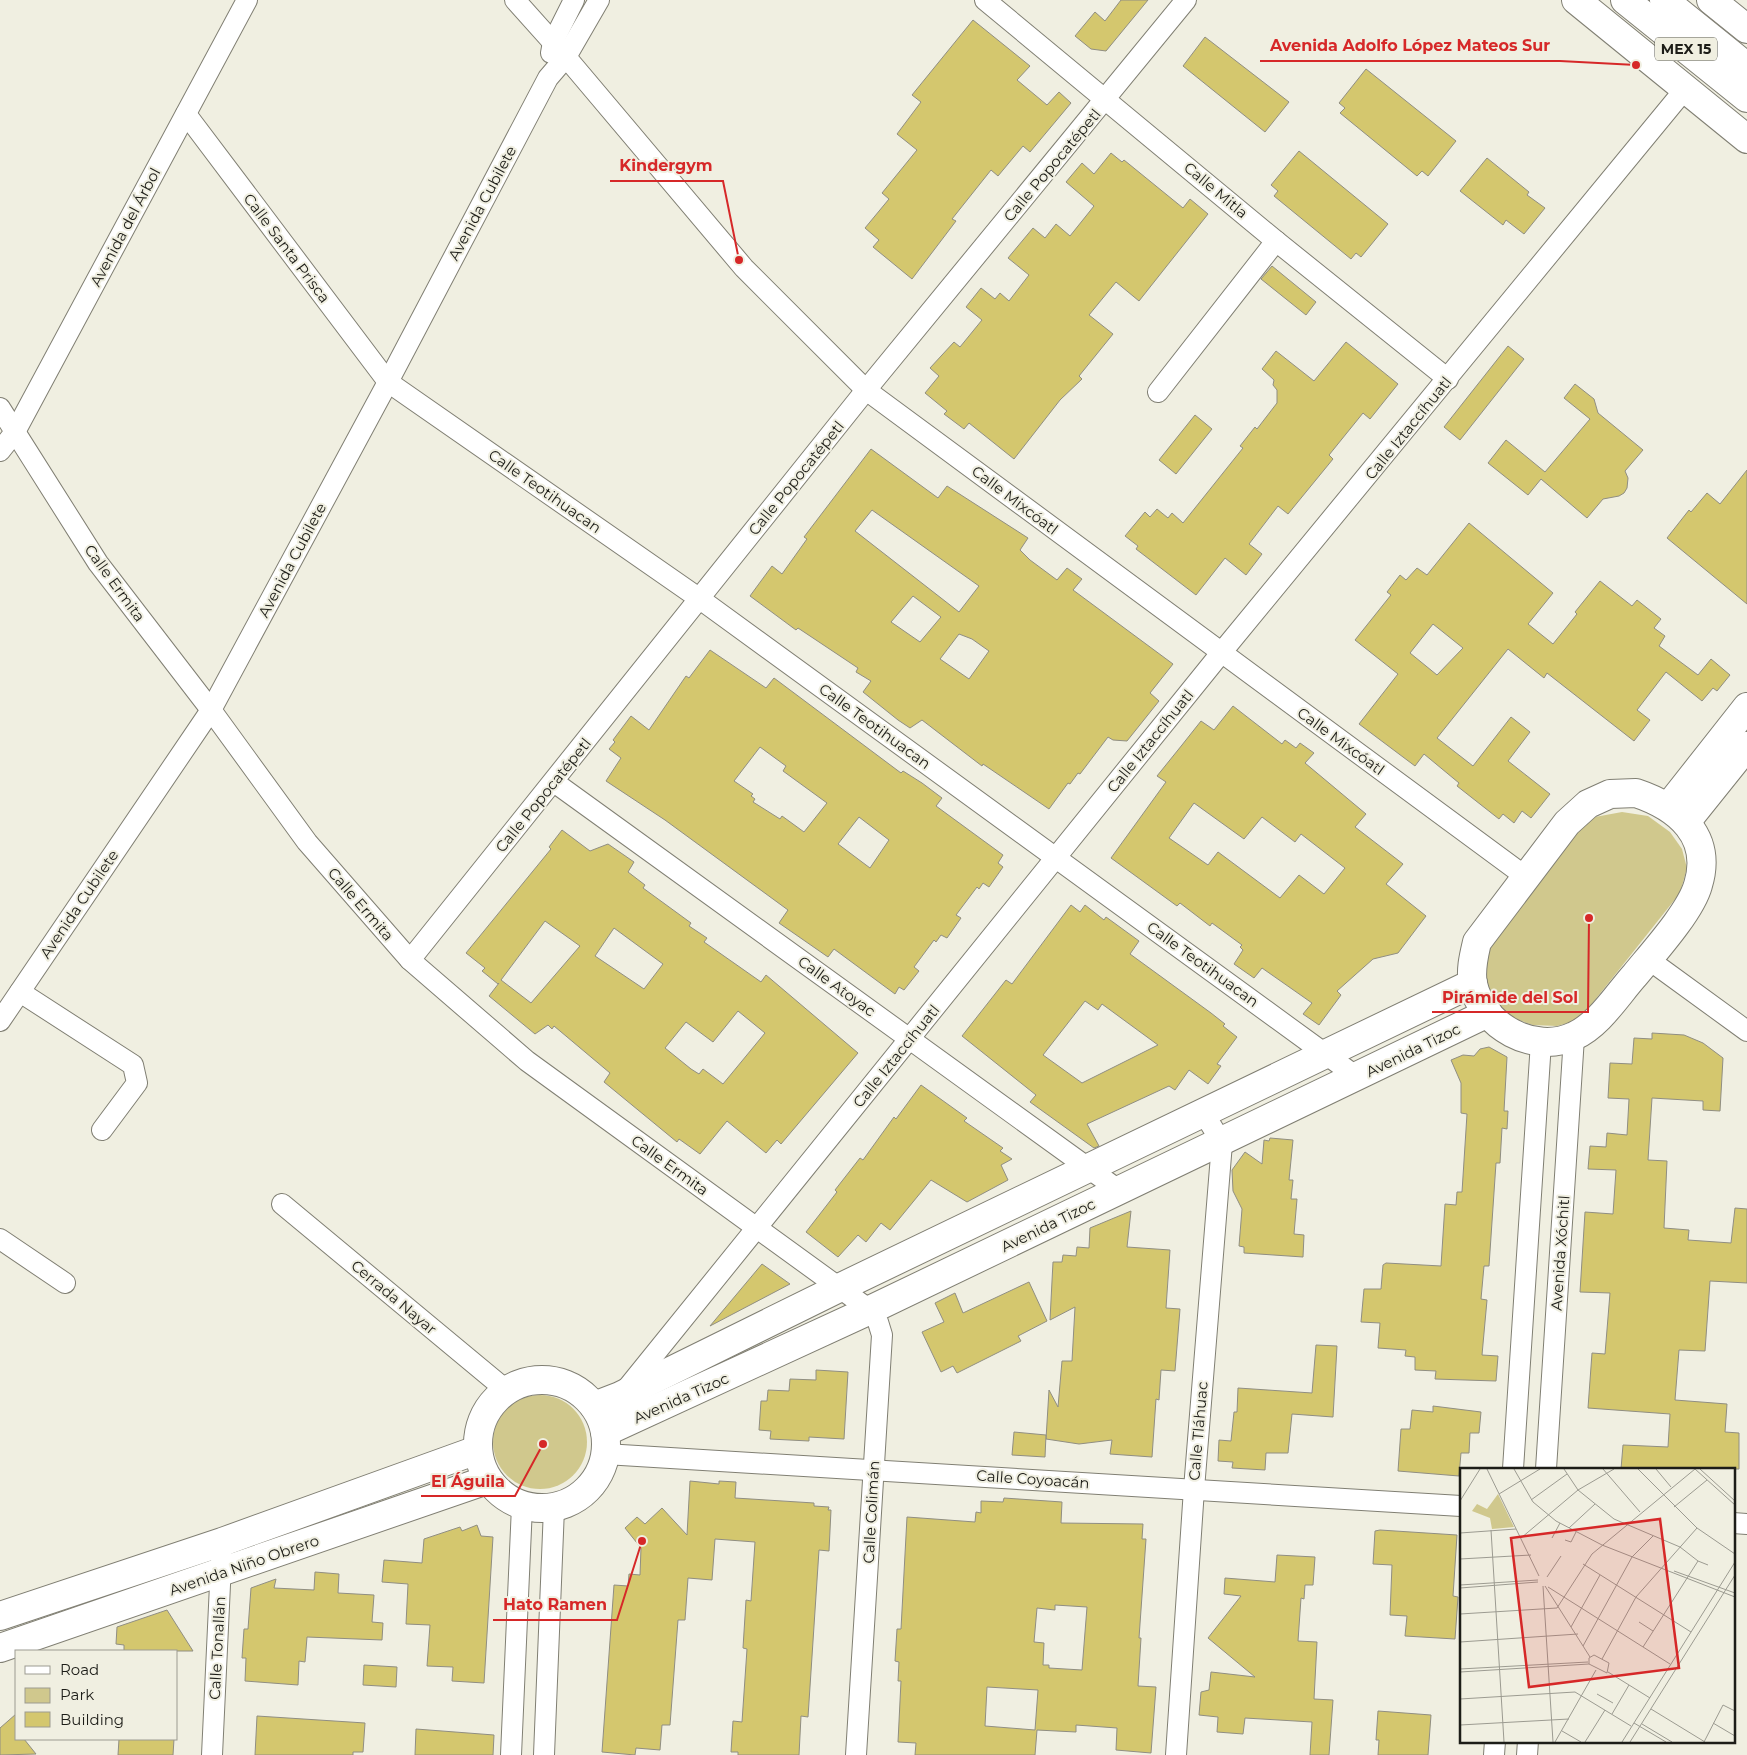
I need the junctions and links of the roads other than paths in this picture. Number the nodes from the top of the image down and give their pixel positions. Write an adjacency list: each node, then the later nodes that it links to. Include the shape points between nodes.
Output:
1 (247, 0): 17 (street, Avenida del Árbol)
2 (515, 0): 12 (street, Calle Mixcóatl)
3 (574, 0): 12 (street, Avenida Cubilete)
4 (599, 0): 12 (street, Avenida Cubilete)
5 (985, 0): 15 (street, Calle Mitla)
6 (1186, 0): 15 (street, Calle Popocatépetl)
7 (1576, 0): 14 (main road)
8 (1625, 0): 16 (main road, MEX 15)
9 (1664, 0): 13 (main road, MEX 15)
10 (1711, 0): 11 (main road)
11 (1747, 29)
12 (560, 50): 21 (street, Avenida Cubilete); 22 (street, Calle Mixcóatl, via 744,268)
13 (1747, 66)
14 (1685, 89): 18 (main road); 20 (street, Calle Iztaccíhuatl)
15 (1107, 98): 19 (street, Calle Mitla); 22 (street, Calle Popocatépetl)
16 (1747, 98)
17 (186, 114): 21 (street, Calle Santa Prisca); 25 (street, Avenida del Árbol)
18 (1747, 139)
19 (1276, 241): 20 (street, Calle Mitla); 23 (street)
20 (1448, 379): 28 (street, Calle Iztaccíhuatl)
21 (388, 382): 27 (street, Calle Teotihuacan); 30 (street, Avenida Cubilete)
22 (866, 390): 27 (street, Calle Popocatépetl); 28 (street, Calle Mixcóatl)
23 (1158, 392)
24 (0, 408): 25 (street, Calle Ermita)
25 (15, 432): 26 (street, Avenida del Árbol); 30 (street, Calle Ermita, via 98,563)
26 (0, 451)
27 (700, 599): 32 (street, Calle Popocatépetl); 34 (street, Calle Teotihuacan)
28 (1221, 653): 34 (street, Calle Iztaccíhuatl); 35 (street, Calle Mixcóatl)
29 (1747, 707): 33 (main road)
30 (211, 710): 37 (street, Calle Ermita, via 307,842); 39 (street, Avenida Cubilete)
31 (1747, 746): 33 (main road)
32 (554, 782): 37 (street, Calle Popocatépetl); 44 (street, Calle Atoyac)
33 (1677, 814): 35 (main road, via 1660,800 1636,793 1610,794 1588,804 1567,824); 36 (main road, via 1696,838 1702,864 1698,886)
34 (1056, 857): 44 (street, Calle Iztaccíhuatl); 46 (street, Calle Teotihuacan)
35 (1526, 877): 38 (main road, via 1477,942 1472,964)
36 (1648, 959): 42 (street); 43 (main road, via 1592,1025)
37 (410, 960): 54 (street, Calle Ermita, via 527,1061)
38 (1473, 984): 40 (main road); 46 (main road, Avenida Tizoc)
39 (20, 992): 41 (street, Avenida Cubilete); 49 (street, via 134,1065 137,1083)
40 (1488, 1013): 45 (main road, via 1501,1027 1522,1039); 47 (main road, Avenida Tizoc)
41 (0, 1021)
42 (1747, 1031)
43 (1574, 1036): 45 (main road, via 1556,1042); 65 (street, Avenida Xóchitl)
44 (911, 1038): 51 (street, Calle Atoyac); 54 (street, Calle Iztaccíhuatl)
45 (1541, 1042): 64 (street)
46 (1325, 1054): 47 (street, Calle Teotihuacan); 48 (main road, Avenida Tizoc)
47 (1357, 1076): 50 (main road, Avenida Tizoc)
48 (1203, 1112): 50 (street); 51 (main road, Avenida Tizoc)
49 (102, 1130)
50 (1222, 1143): 52 (main road, Avenida Tizoc); 68 (street, Calle Tláhuac)
51 (1088, 1168): 52 (street, Calle Atoyac); 57 (main road, Avenida Tizoc)
52 (1120, 1191): 58 (main road, Avenida Tizoc)
53 (282, 1204): 59 (street, Cerrada Nayar)
54 (756, 1227): 57 (street, Calle Ermita); 60 (street, Calle Iztaccíhuatl)
55 (0, 1239): 56 (street)
56 (65, 1283)
57 (839, 1288): 58 (street, Calle Colimán); 60 (main road, Avenida Tizoc)
58 (870, 1310): 62 (main road, Avenida Tizoc); 66 (street, Calle Colimán, via 882,1336)
59 (506, 1390): 61 (main road, via 526,1382 547,1379 574,1388); 63 (main road, via 487,1410 481,1422)
60 (620, 1396): 61 (main road, Avenida Tizoc)
61 (594, 1406): 62 (main road)
62 (605, 1443): 66 (street, Calle Coyoacán); 71 (main road, via 601,1469 593,1483 569,1503)
63 (477, 1450): 67 (main road); 74 (main road, Avenida Niño Obrero)
64 (1513, 1468)
65 (1546, 1468)
66 (874, 1469): 68 (street, Calle Coyoacán); 83 (street, Calle Colimán)
67 (488, 1480): 69 (main road, via 503,1496); 75 (main road, Avenida Niño Obrero)
68 (1194, 1489): 70 (street, Calle Coyoacán); 84 (street, Calle Tláhuac)
69 (522, 1506): 71 (main road); 81 (street)
70 (1460, 1506)
71 (554, 1508): 82 (street)
72 (1734, 1523): 73 (street)
73 (1747, 1524)
74 (222, 1542): 75 (street, Calle Tonallán); 76 (main road, Avenida Niño Obrero)
75 (221, 1573): 77 (main road, Avenida Niño Obrero); 80 (street, Calle Tonallán)
76 (0, 1616)
77 (4, 1638)
78 (1495, 1742): 85 (street)
79 (1528, 1742): 86 (street)
80 (212, 1755)
81 (511, 1755)
82 (544, 1755)
83 (856, 1755)
84 (1176, 1755)
85 (1494, 1755)
86 (1527, 1755)

